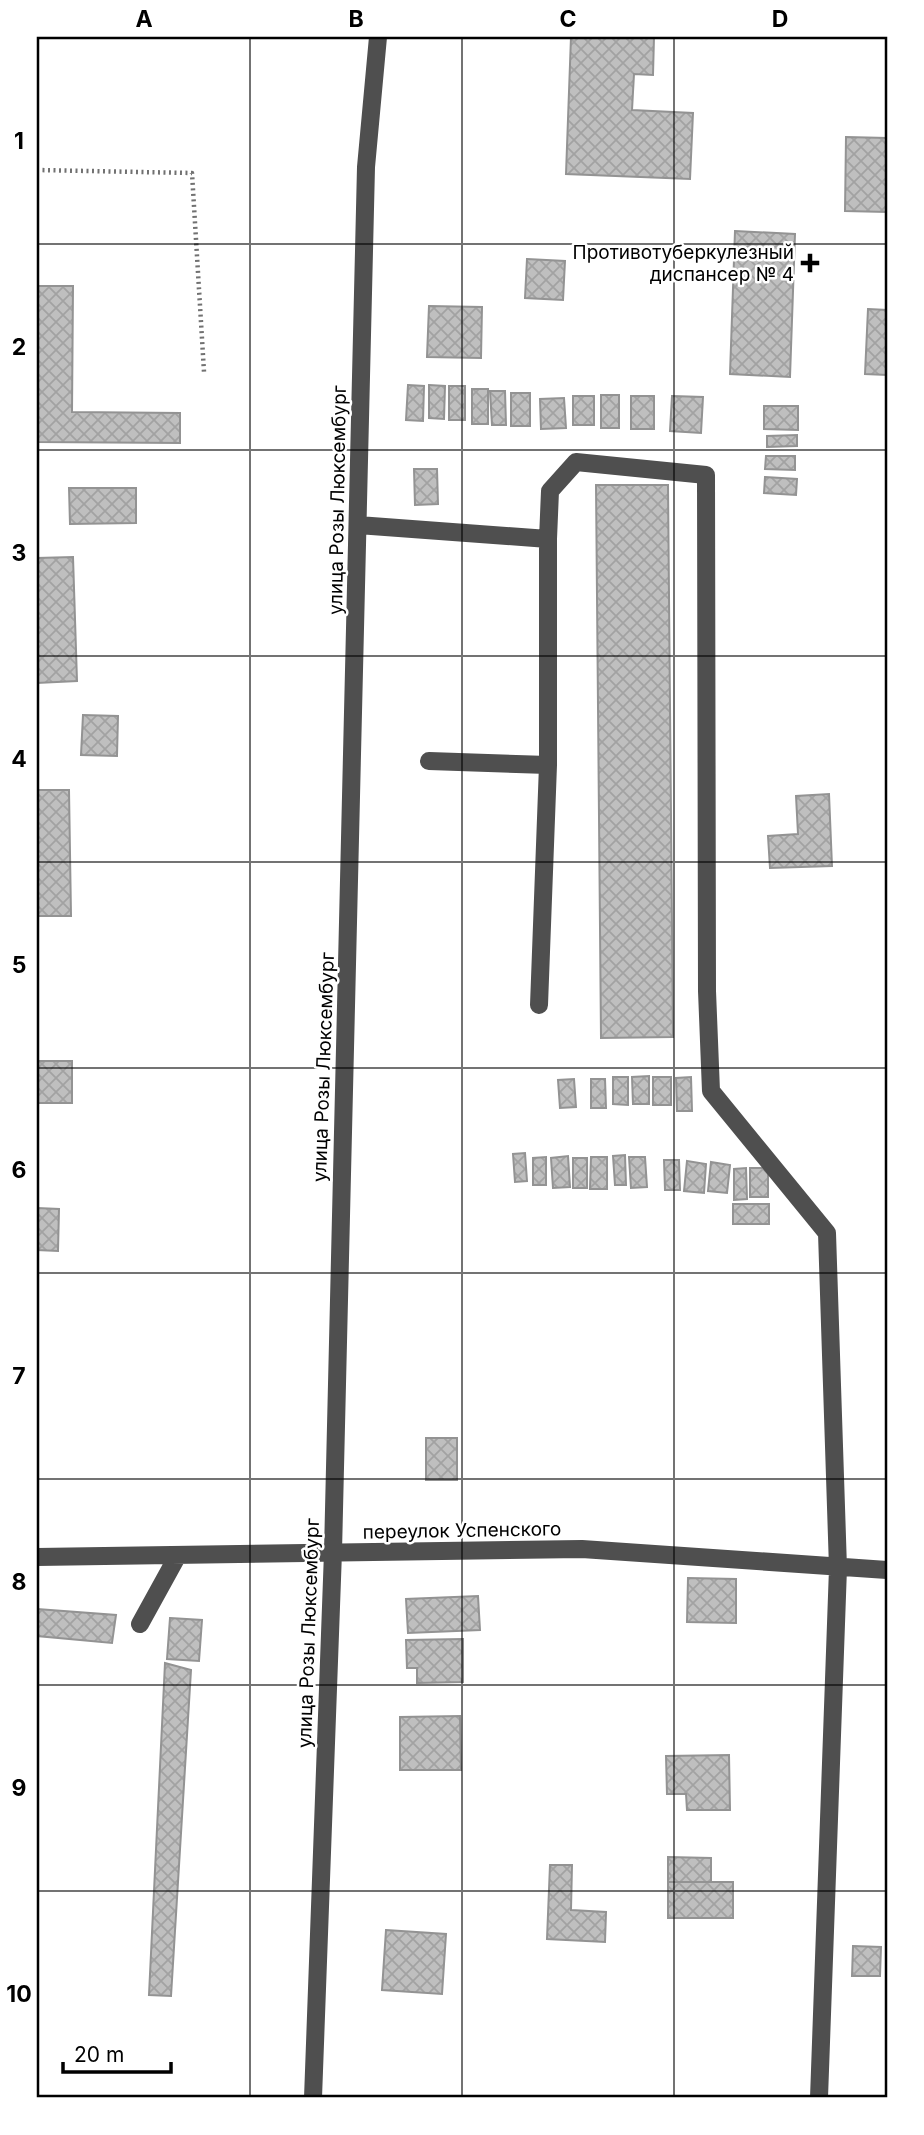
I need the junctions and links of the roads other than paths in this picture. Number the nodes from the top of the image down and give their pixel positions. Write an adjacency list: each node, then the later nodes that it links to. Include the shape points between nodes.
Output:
1 (378, 37): 2 (street, улица Розы Люксембург, via 366,167)
2 (358, 525): 3 (street); 7 (street, улица Розы Люксембург)
3 (548, 539): 5 (street); 10 (street, via 550,491 576,462 706,475 711,1091 827,1233)
4 (429, 761): 5 (street)
5 (548, 765): 6 (street)
6 (539, 1005)
7 (332, 1552): 8 (street, переулок Успенского); 10 (street, переулок Успенского, via 582,1549); 13 (street, улица Розы Люксембург)
8 (177, 1555): 9 (street, переулок Успенского); 12 (street)
9 (37, 1557)
10 (838, 1568): 11 (street, переулок Успенского); 14 (street)
11 (887, 1570)
12 (140, 1624)
13 (313, 2098)
14 (819, 2098)

